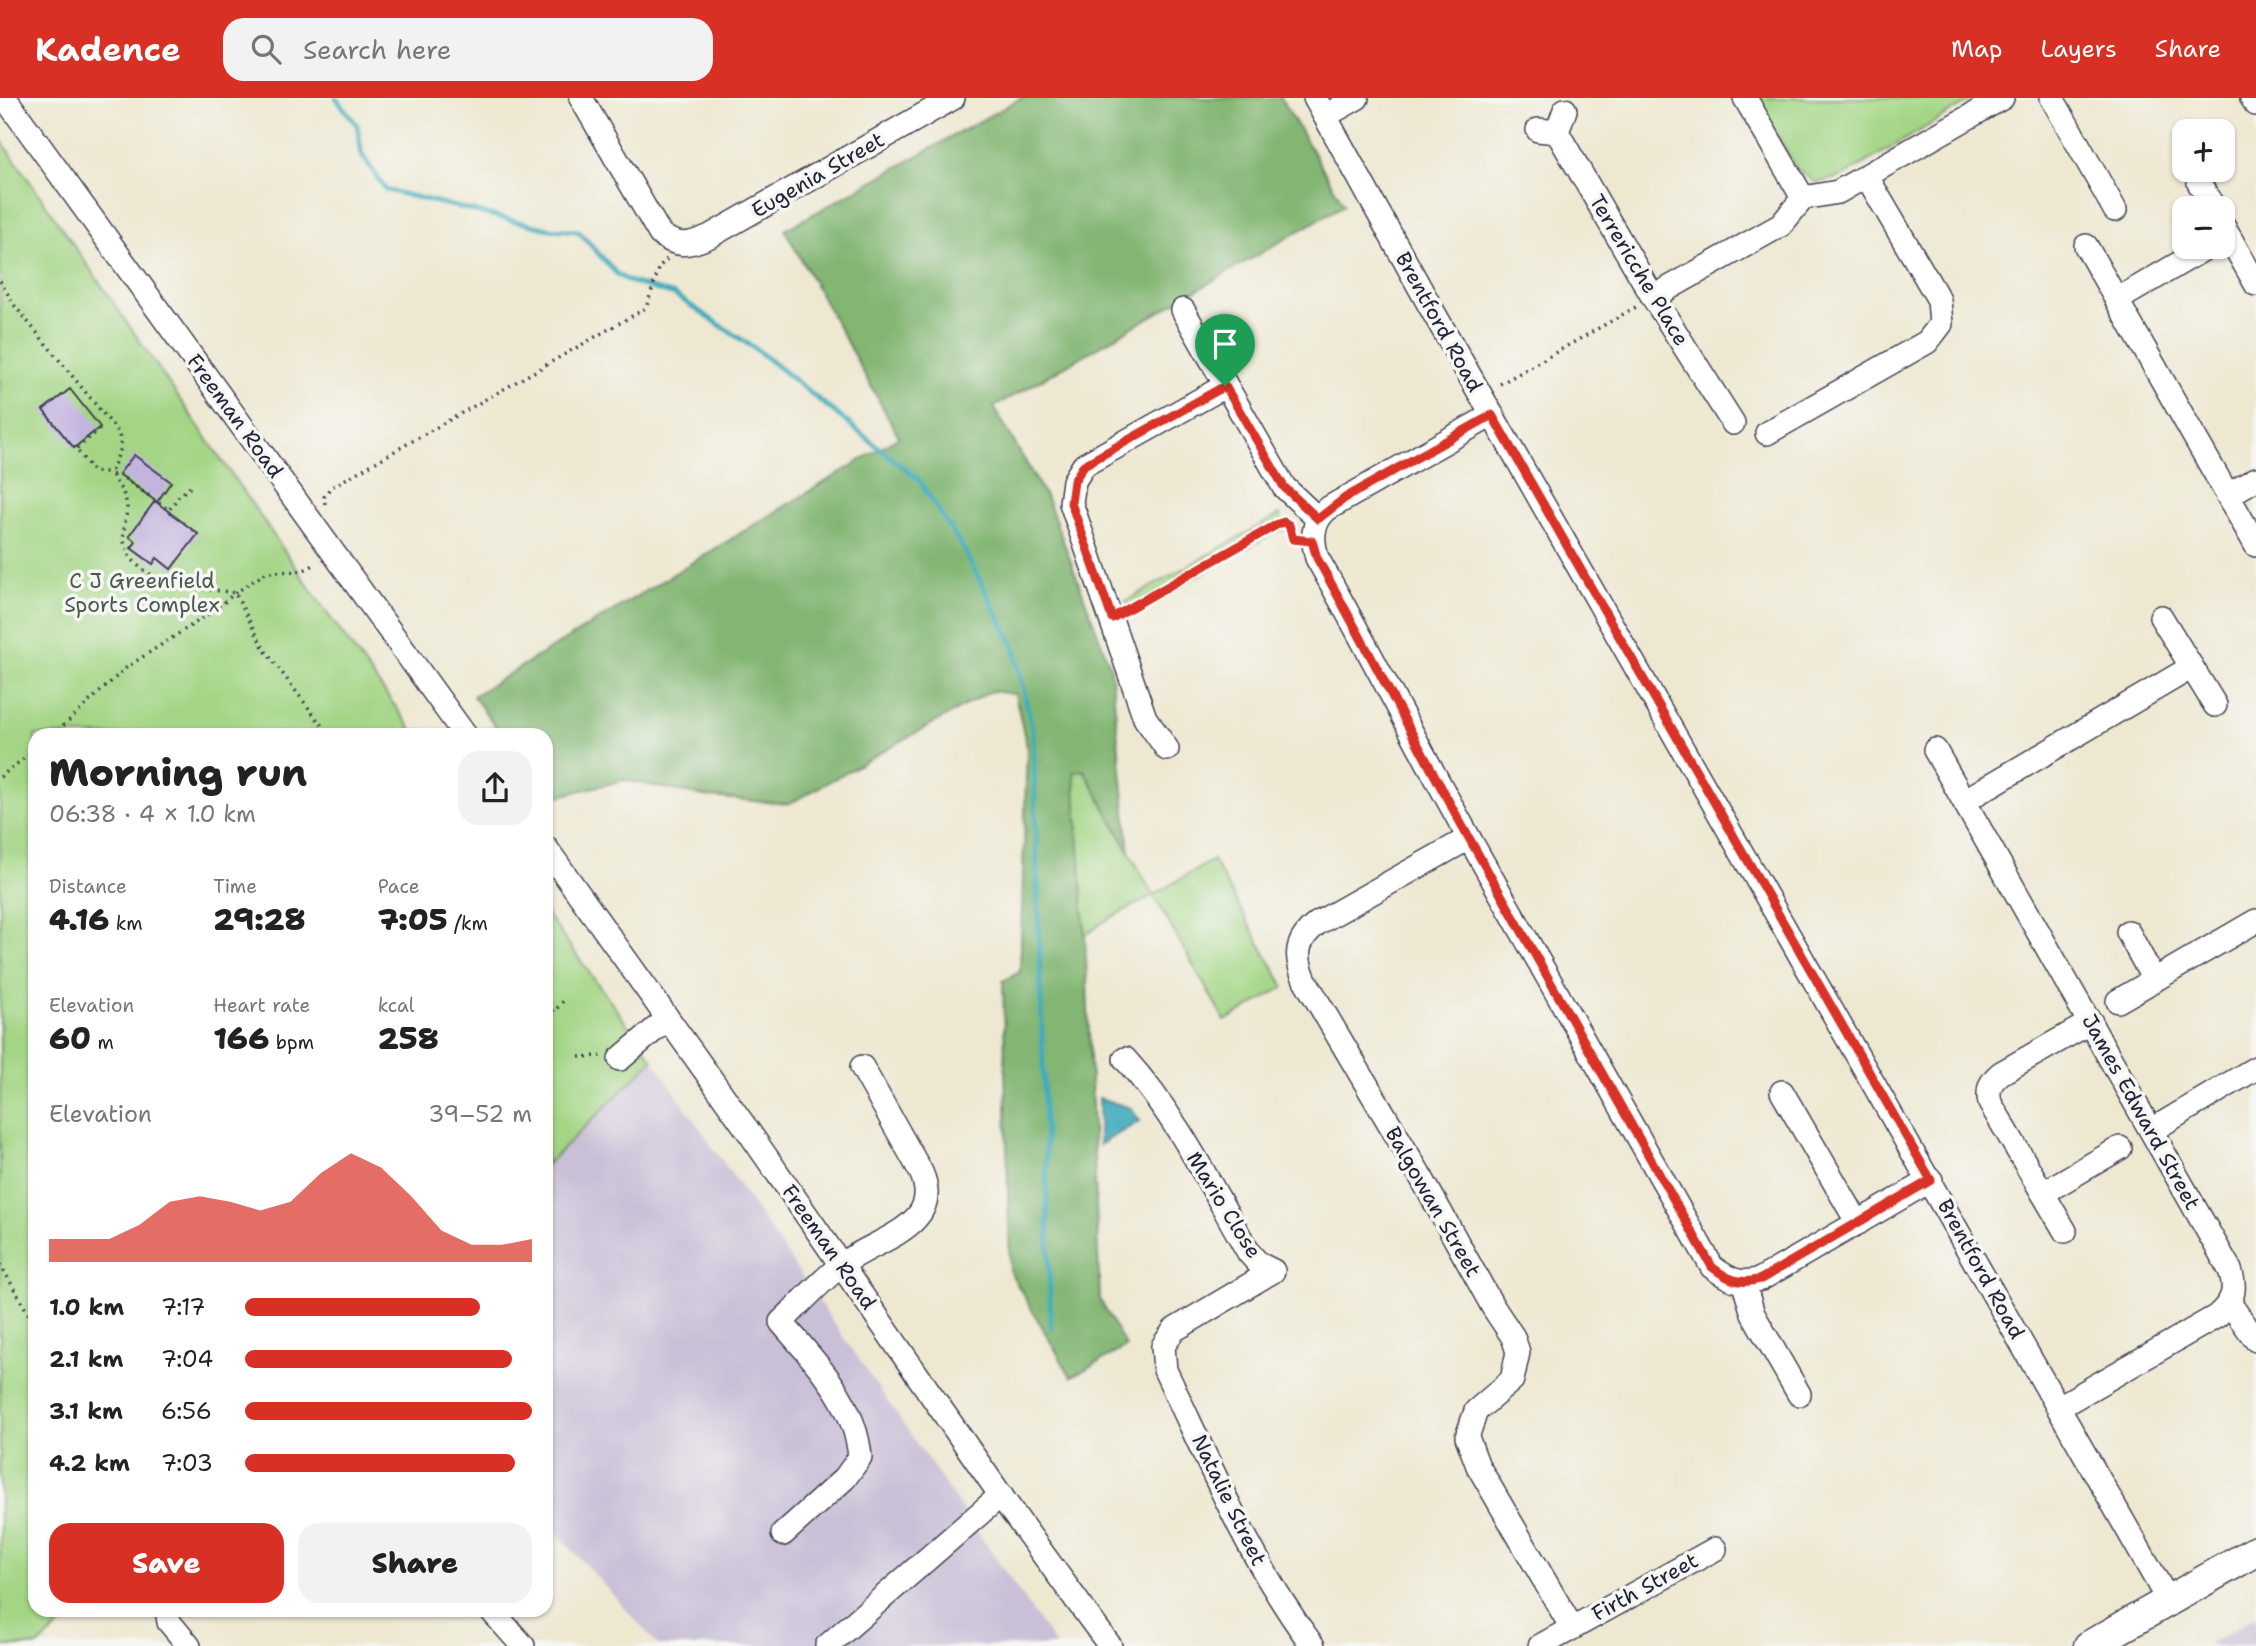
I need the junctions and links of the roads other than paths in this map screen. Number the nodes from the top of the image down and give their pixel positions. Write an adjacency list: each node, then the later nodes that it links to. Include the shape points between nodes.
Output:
1 (5, 98): 35 (street, Freeman Road)
2 (581, 98): 3 (street, Eugenia Street, via 651,222 665,238 680,245 710,236)
3 (953, 98)
4 (1357, 98): 10 (street)
5 (1745, 98): 15 (street)
6 (2001, 98): 12 (street)
7 (2052, 98): 16 (street)
8 (2252, 98): 9 (street)
9 (2256, 104)
10 (1320, 107): 25 (street, Brentford Road)
11 (1565, 110): 21 (street, Terrericche Place, via 1548,131)
12 (1867, 177): 15 (street, via 1838,192); 27 (street, via 1939,300 1941,324 1927,342)
13 (2199, 183): 14 (street)
14 (2207, 196)
15 (1803, 198): 21 (street, via 1781,225)
16 (2115, 210)
17 (2086, 246): 22 (street)
18 (2235, 250): 20 (street)
19 (2187, 259): 22 (street)
20 (2256, 284)
21 (1653, 297): 26 (street, Terrericche Place)
22 (2117, 300): 29 (street)
23 (1183, 310): 24 (street)
24 (1225, 386): 30 (street); 36 (street, via 1084,465 1074,481 1071,503 1145,718)
25 (1492, 415): 30 (street, via 1345,498); 54 (street, Brentford Road)
26 (1733, 423)
27 (1767, 433)
28 (2256, 479): 29 (street)
29 (2228, 495): 31 (street)
30 (1315, 530): 39 (street, via 1317,558)
31 (2256, 545)
32 (2161, 617): 33 (street)
33 (2192, 667): 34 (street); 38 (street)
34 (2215, 705)
35 (460, 728)
36 (1167, 749)
37 (1935, 750): 38 (street, James Edward Street)
38 (1964, 801): 46 (street, James Edward Street)
39 (1469, 838): 59 (street, via 1712,1267); 72 (street, Balgowan Street, via 1318,923 1300,941 1297,954 1305,980 1513,1337 1518,1352 1512,1380 1476,1410 1466,1437 1478,1466)
40 (553, 858): 45 (street, Freeman Road)
41 (2256, 921): 43 (street)
42 (2128, 932): 43 (street)
43 (2154, 980): 44 (street)
44 (2118, 1001)
45 (667, 1018): 47 (street); 58 (street, Freeman Road)
46 (2091, 1022): 52 (street, James Edward Street); 55 (street, via 1991,1081 1990,1103)
47 (620, 1059)
48 (1125, 1059): 62 (street, Mario Close, via 1169,1114 1249,1253 1273,1271 1174,1330)
49 (862, 1068): 58 (street, via 921,1172 927,1203 918,1218)
50 (2256, 1068): 52 (street)
51 (1782, 1092): 56 (street)
52 (2152, 1129): 60 (street, James Edward Street, via 2230,1270 2236,1287)
53 (2120, 1148): 55 (street)
54 (1931, 1180): 56 (street); 64 (street, Brentford Road)
55 (2043, 1193): 57 (street)
56 (1858, 1223): 59 (street, via 1761,1279)
57 (2065, 1231)
58 (841, 1265): 65 (street, Freeman Road); 66 (street, via 781,1322 837,1389 859,1436 860,1457 845,1478)
59 (1744, 1284): 63 (street, via 1753,1314)
60 (2230, 1304): 61 (street); 64 (street, via 2217,1316)
61 (2256, 1340)
62 (1163, 1346): 77 (street, Natalie Street, via 1165,1370 1258,1561)
63 (1799, 1394)
64 (2059, 1407): 69 (street, Brentford Road)
65 (1000, 1494): 75 (street); 76 (street, Freeman Road)
66 (783, 1534)
67 (1715, 1549): 72 (street, Firth Street)
68 (2256, 1551): 69 (main road)
69 (2169, 1602): 79 (main road)
70 (168, 1617): 73 (street)
71 (497, 1617): 74 (street)
72 (1572, 1628): 78 (street, Firth Street)
73 (189, 1646)
74 (523, 1646)
75 (827, 1646)
76 (1110, 1646)
77 (1313, 1646)
78 (1540, 1646)
79 (2089, 1646)

